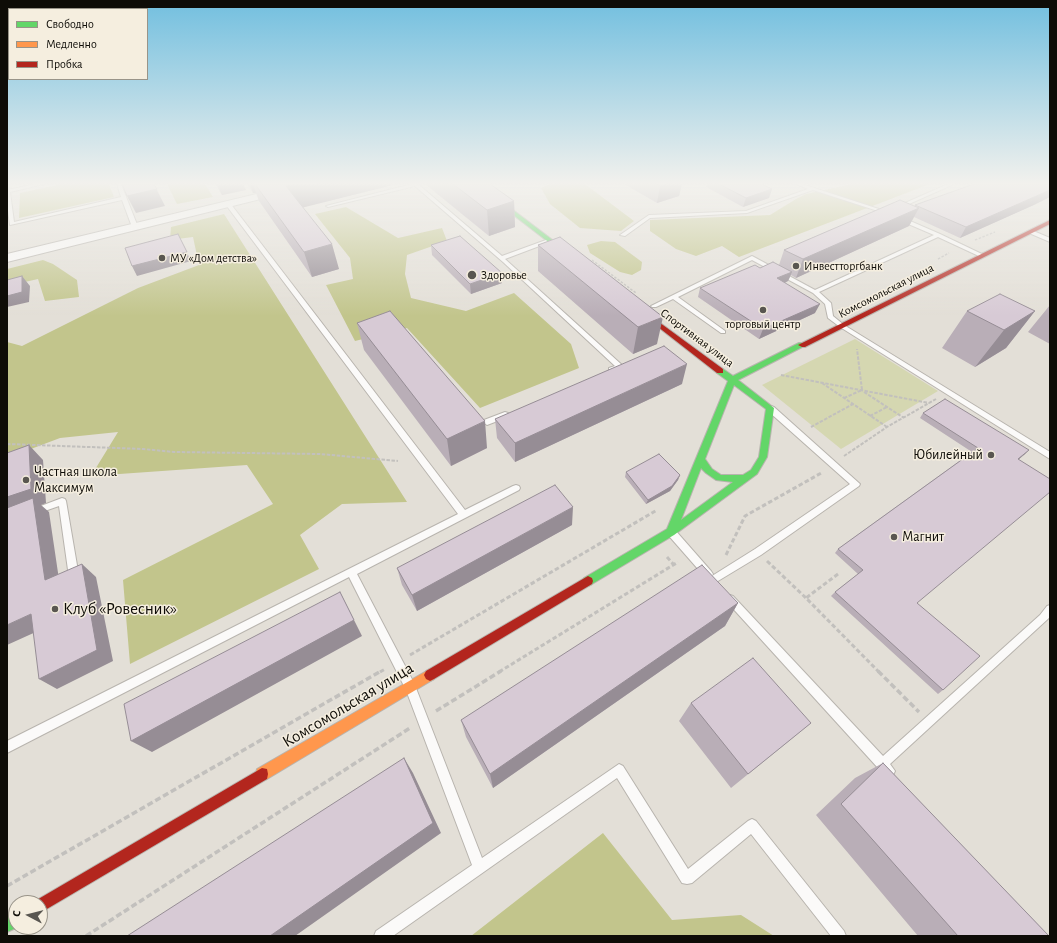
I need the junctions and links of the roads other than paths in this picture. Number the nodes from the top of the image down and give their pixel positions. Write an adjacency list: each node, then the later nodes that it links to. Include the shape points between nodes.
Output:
1 (131, 228): 14 (street)
2 (246, 228): 33 (lane)
3 (467, 228): 15 (lane)
4 (533, 228): 12 (street)
5 (633, 228): 9 (lane)
6 (922, 228): 10 (lane)
7 (1039, 228): 8 (street, Комсомольская улица)
8 (1031, 232): 11 (lane); 13 (street, Комсомольская улица)
9 (623, 235)
10 (938, 235): 13 (lane); 17 (lane)
11 (1050, 240)
12 (550, 241): 15 (lane); 16 (street)
13 (983, 256): 21 (street, Комсомольская улица)
14 (7, 258)
15 (502, 258): 23 (lane, via 623,365)
16 (581, 264)
17 (815, 292): 18 (lane, via 752,258); 21 (lane, via 828,303 830,317)
18 (674, 297): 20 (lane); 22 (lane)
19 (631, 303): 24 (street, Спортивная улица)
20 (654, 306)
21 (842, 326): 24 (street, Комсомольская улица); 28 (lane)
22 (723, 332)
23 (606, 372)
24 (732, 380): 25 (street); 29 (street)
25 (770, 408): 30 (street, Комсомольская улица, via 763,457 754,472); 37 (lane, via 856,484 758,552)
26 (515, 411): 27 (lane)
27 (487, 422)
28 (1050, 456)
29 (700, 460): 30 (street, via 709,472 719,478); 34 (street)
30 (744, 479): 34 (street, Комсомольская улица)
31 (516, 488): 33 (lane)
32 (28, 514): 36 (lane, via 62,501)
33 (464, 515): 35 (lane)
34 (671, 532): 37 (lane); 39 (street, Комсомольская улица)
35 (351, 572): 39 (lane); 40 (lane)
36 (75, 580)
37 (718, 586): 41 (lane)
38 (1050, 609): 41 (lane)
39 (410, 687): 43 (lane); 44 (street, Комсомольская улица)
40 (7, 747)
41 (882, 764): 42 (lane)
42 (898, 781)
43 (479, 867): 45 (lane); 46 (lane, via 618,770 686,878 752,825)
44 (48, 901)
45 (381, 936)
46 (839, 936)

